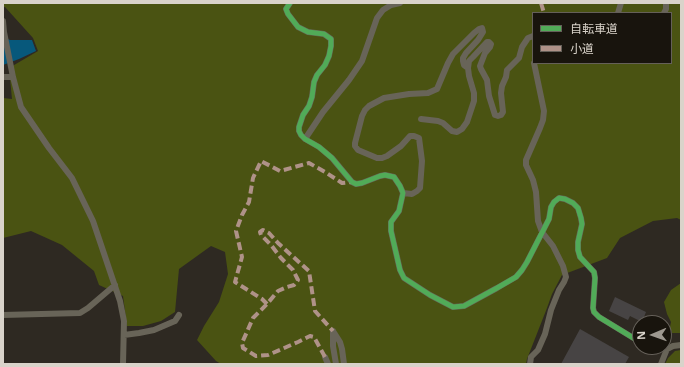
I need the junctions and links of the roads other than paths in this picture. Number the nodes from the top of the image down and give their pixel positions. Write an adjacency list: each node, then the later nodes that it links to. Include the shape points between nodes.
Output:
1 (290, 3): 11 (street, via 286,9 298,27 308,32 324,34 331,39 329,56 314,82 312,97 299,128)
2 (400, 3): 11 (street, via 383,10 377,18 362,61)
3 (3, 21): 4 (street)
4 (4, 34): 9 (street)
5 (532, 36): 7 (street, via 522,47 519,58 507,70 501,93 501,115 495,114 487,80 480,69 483,57 490,48 489,42 473,57)
6 (534, 64): 13 (street, via 544,111 542,124 526,165 536,192 538,221)
7 (468, 68): 10 (street, via 474,101 462,129 452,131 438,121); 12 (street, via 464,65 463,58 478,40 483,32 482,28 453,54 437,90 384,98 369,106 362,116 355,146 358,150 377,158 387,156 410,136 419,138 422,162 420,188 412,194)
8 (3, 77): 9 (street)
9 (13, 77): 14 (street, via 21,107 72,178 93,221)
10 (421, 119)
11 (305, 139): 12 (street, via 332,158 352,182 362,183 385,175 394,177)
12 (403, 193): 13 (street, via 399,211 391,222 400,270 404,278 453,307 464,306 516,277 527,262)
13 (542, 232): 18 (street, via 556,199 562,198 573,202 582,218 578,242 580,257 594,272 594,312); 24 (street, via 553,246 566,277 551,310 545,334 538,350 531,357)
14 (115, 285): 15 (street, via 80,313); 17 (street, via 124,321)
15 (3, 315)
16 (179, 315): 17 (street, via 176,320 154,330)
17 (124, 334): 20 (street)
18 (632, 337)
19 (325, 357): 21 (street)
20 (123, 364)
21 (328, 364)
22 (336, 364): 23 (street, via 333,331 340,342)
23 (344, 364)
24 (530, 364)

